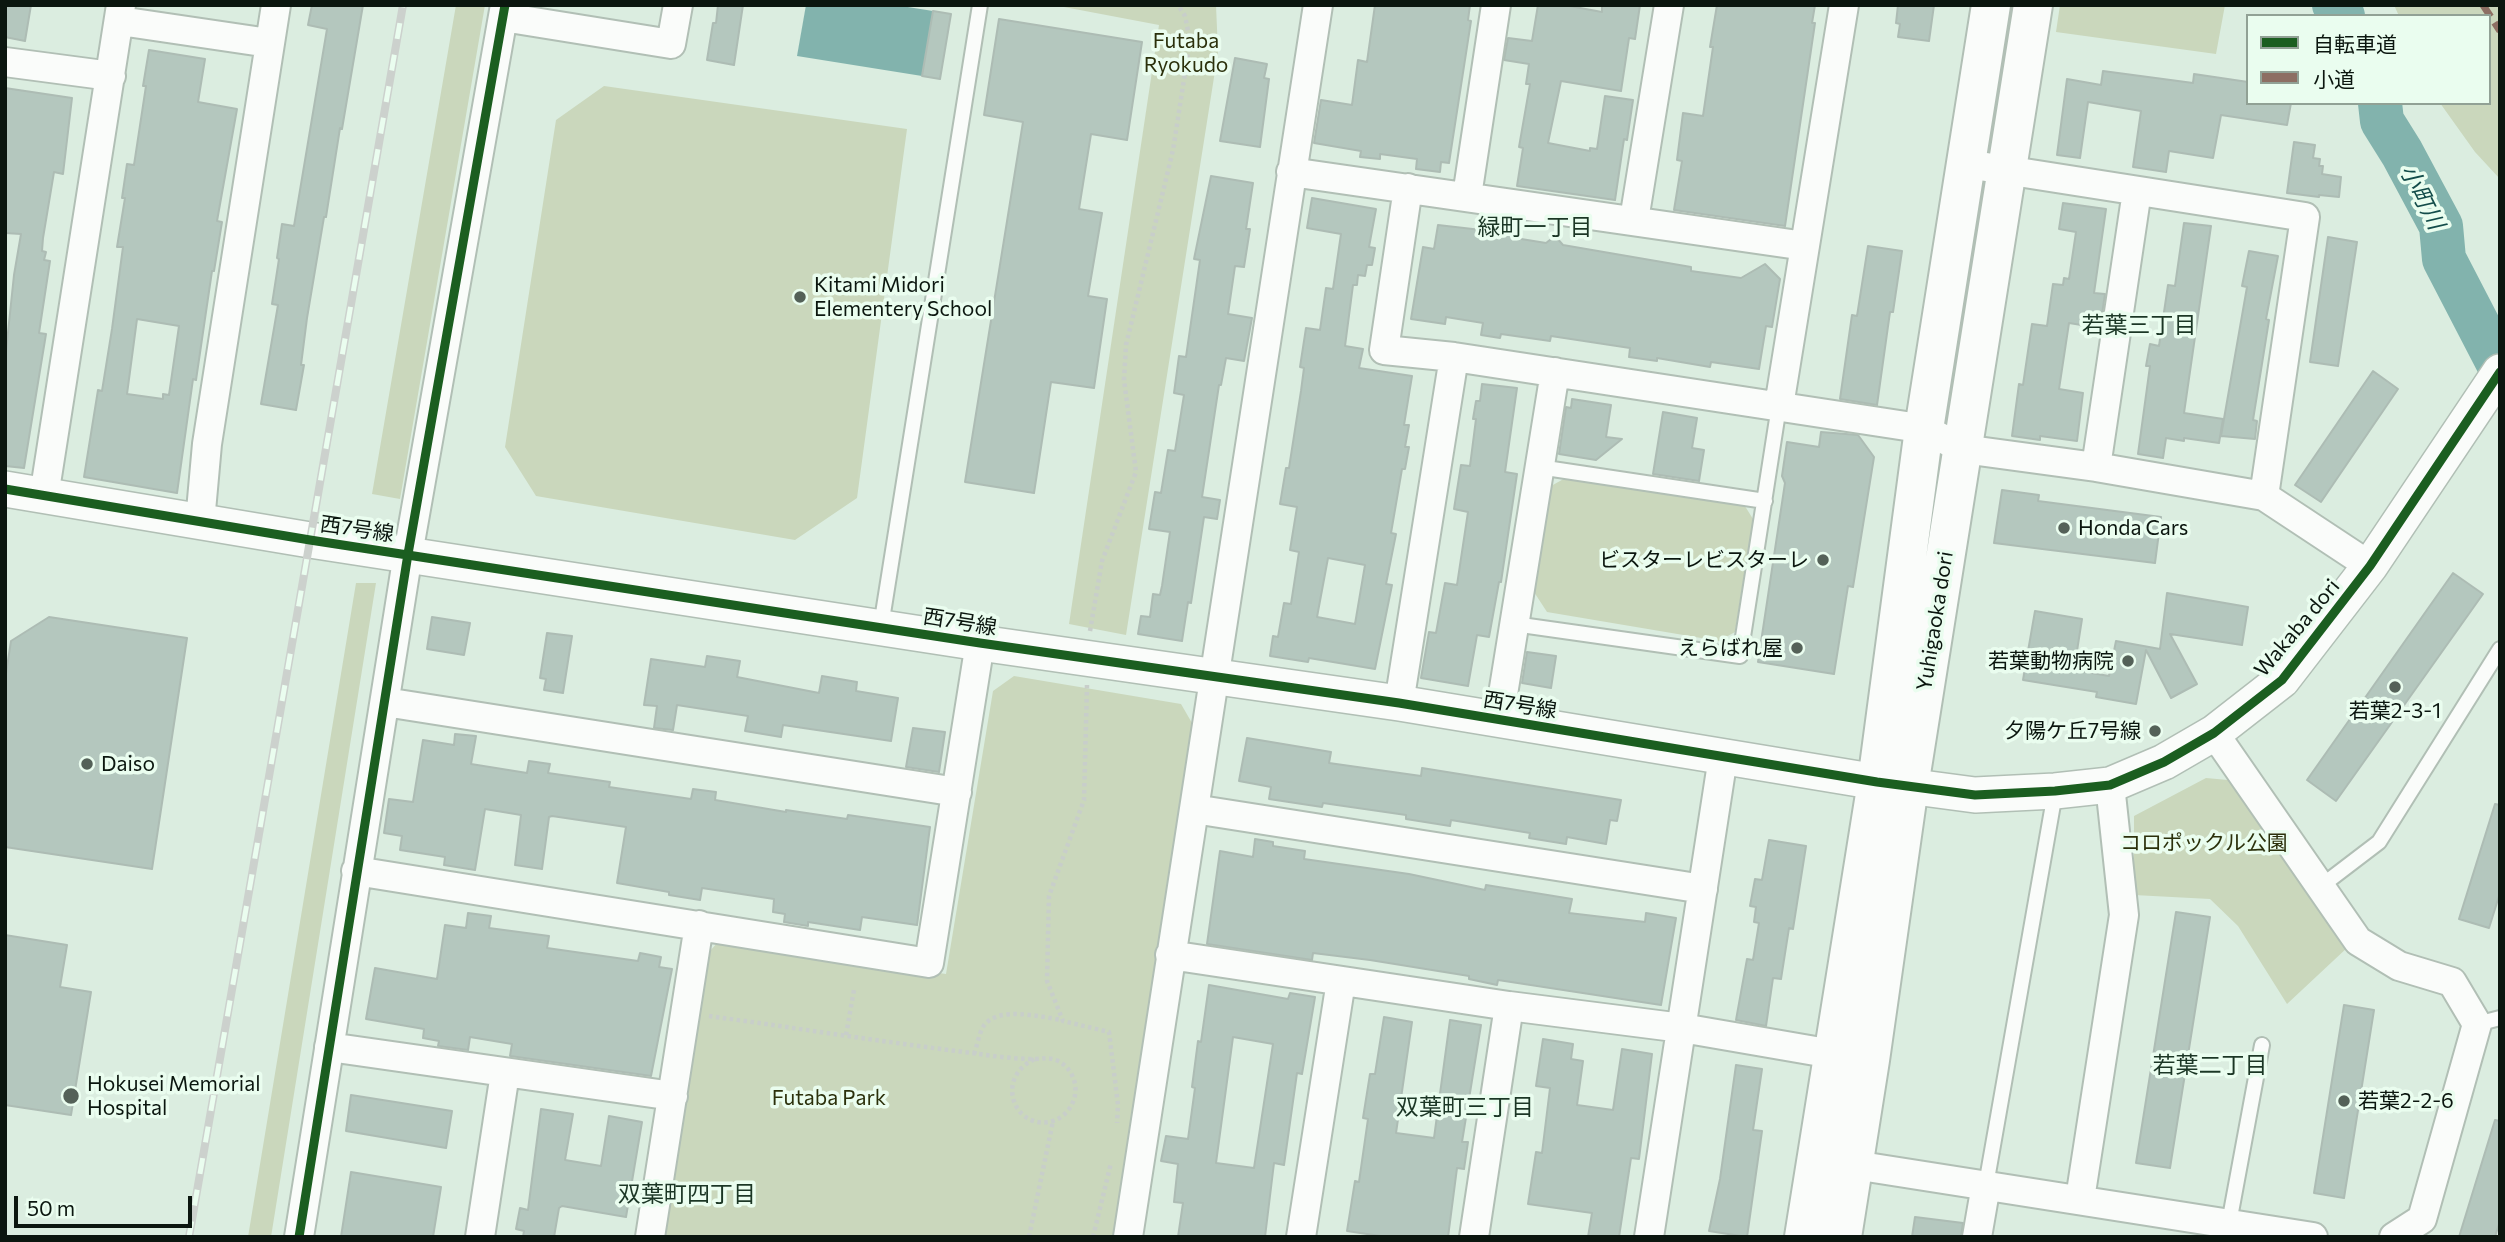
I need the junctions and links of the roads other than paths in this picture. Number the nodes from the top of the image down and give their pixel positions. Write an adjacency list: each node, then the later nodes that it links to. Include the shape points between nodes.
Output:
1 (276, 5): 12 (street)
2 (678, 5): 10 (street, via 671,44)
3 (980, 5): 39 (lane)
4 (1318, 5): 17 (street)
5 (1496, 5): 20 (street)
6 (1669, 5): 21 (street)
7 (1844, 5): 22 (street)
8 (1991, 5): 15 (main road, Yuhigaoka dori)
9 (2033, 5): 16 (main road, Yuhigaoka dori)
10 (504, 11): 36 (street)
11 (121, 13): 12 (street); 14 (street)
12 (269, 43): 35 (street, via 207,444)
13 (5, 62): 14 (street)
14 (111, 76): 32 (street)
15 (1967, 164): 16 (street); 27 (main road, Yuhigaoka dori)
16 (2007, 169): 19 (street); 28 (main road, Yuhigaoka dori)
17 (1291, 172): 18 (street); 42 (street)
18 (1408, 188): 20 (street); 23 (street, via 1384,350)
19 (2137, 191): 30 (street); 33 (street, via 2305,217)
20 (1466, 196): 21 (street)
21 (1634, 220): 22 (street)
22 (1805, 246): 26 (street)
23 (1454, 357): 24 (street); 44 (street)
24 (1555, 372): 26 (street); 29 (street)
25 (2500, 372): 37 (street, Wakaba dori)
26 (1779, 406): 27 (street); 34 (lane)
27 (1924, 429): 28 (street); 48 (main road, Yuhigaoka dori)
28 (1963, 449): 30 (street); 48 (main road, Yuhigaoka dori)
29 (1539, 467): 34 (lane); 38 (street)
30 (2096, 467): 33 (street)
31 (5, 489): 32 (street, 西7号線)
32 (44, 496): 35 (street, 西7号線)
33 (2264, 496): 37 (street)
34 (1765, 501): 38 (lane, via 1740,656)
35 (200, 522): 36 (street, 西7号線)
36 (408, 554): 39 (street, 西7号線); 43 (street)
37 (2370, 566): 46 (street, Wakaba dori, via 2281,680)
38 (1514, 624): 45 (street)
39 (881, 626): 40 (street, 西7号線)
40 (980, 643): 42 (street, 西7号線); 51 (street)
41 (2500, 649): 54 (lane, via 2379,842)
42 (1215, 677): 44 (street, 西7号線); 52 (street)
43 (385, 702): 51 (street); 53 (street)
44 (1399, 703): 45 (street, 西7号線)
45 (1499, 719): 47 (street, 西7号線)
46 (2214, 733): 49 (street, Wakaba dori, via 2164,762); 54 (street)
47 (1723, 757): 48 (street, 西7号線); 55 (street)
48 (1893, 784): 50 (street, Wakaba dori, via 1975,795); 64 (main road, Yuhigaoka dori); 65 (main road, Yuhigaoka dori)
49 (2110, 785): 50 (street, Wakaba dori); 71 (street, via 2124,915)
50 (2055, 791): 70 (lane)
51 (957, 792): 56 (street, via 929,963)
52 (1194, 809): 55 (street); 57 (street)
53 (356, 872): 56 (street); 63 (street)
54 (2320, 887): 60 (street, via 2357,941 2399,966 2452,982)
55 (1703, 889): 61 (street)
56 (699, 925): 67 (street)
57 (1170, 955): 58 (street); 77 (street)
58 (1341, 981): 59 (street); 78 (street)
59 (1509, 1006): 61 (street); 79 (street)
60 (2489, 1021): 85 (street, via 2421,1219)
61 (1682, 1028): 64 (street); 80 (street)
62 (2262, 1045): 72 (lane)
63 (329, 1047): 66 (street); 74 (street)
64 (1833, 1054): 65 (street); 68 (main road, Yuhigaoka dori)
65 (1870, 1060): 69 (main road, Yuhigaoka dori)
66 (505, 1073): 67 (street); 75 (street)
67 (673, 1096): 76 (street)
68 (1816, 1159): 69 (street); 81 (main road, Yuhigaoka dori)
69 (1854, 1165): 70 (street); 82 (main road, Yuhigaoka dori)
70 (1986, 1185): 71 (street); 83 (street)
71 (2080, 1199): 72 (street)
72 (2217, 1227): 73 (street)
73 (2277, 1234): 84 (street)
74 (299, 1237)
75 (480, 1237)
76 (650, 1237)
77 (1128, 1237)
78 (1301, 1237)
79 (1474, 1237)
80 (1649, 1237)
81 (1804, 1237)
82 (1842, 1237)
83 (1977, 1237)
84 (2313, 1237)
85 (2394, 1237)

